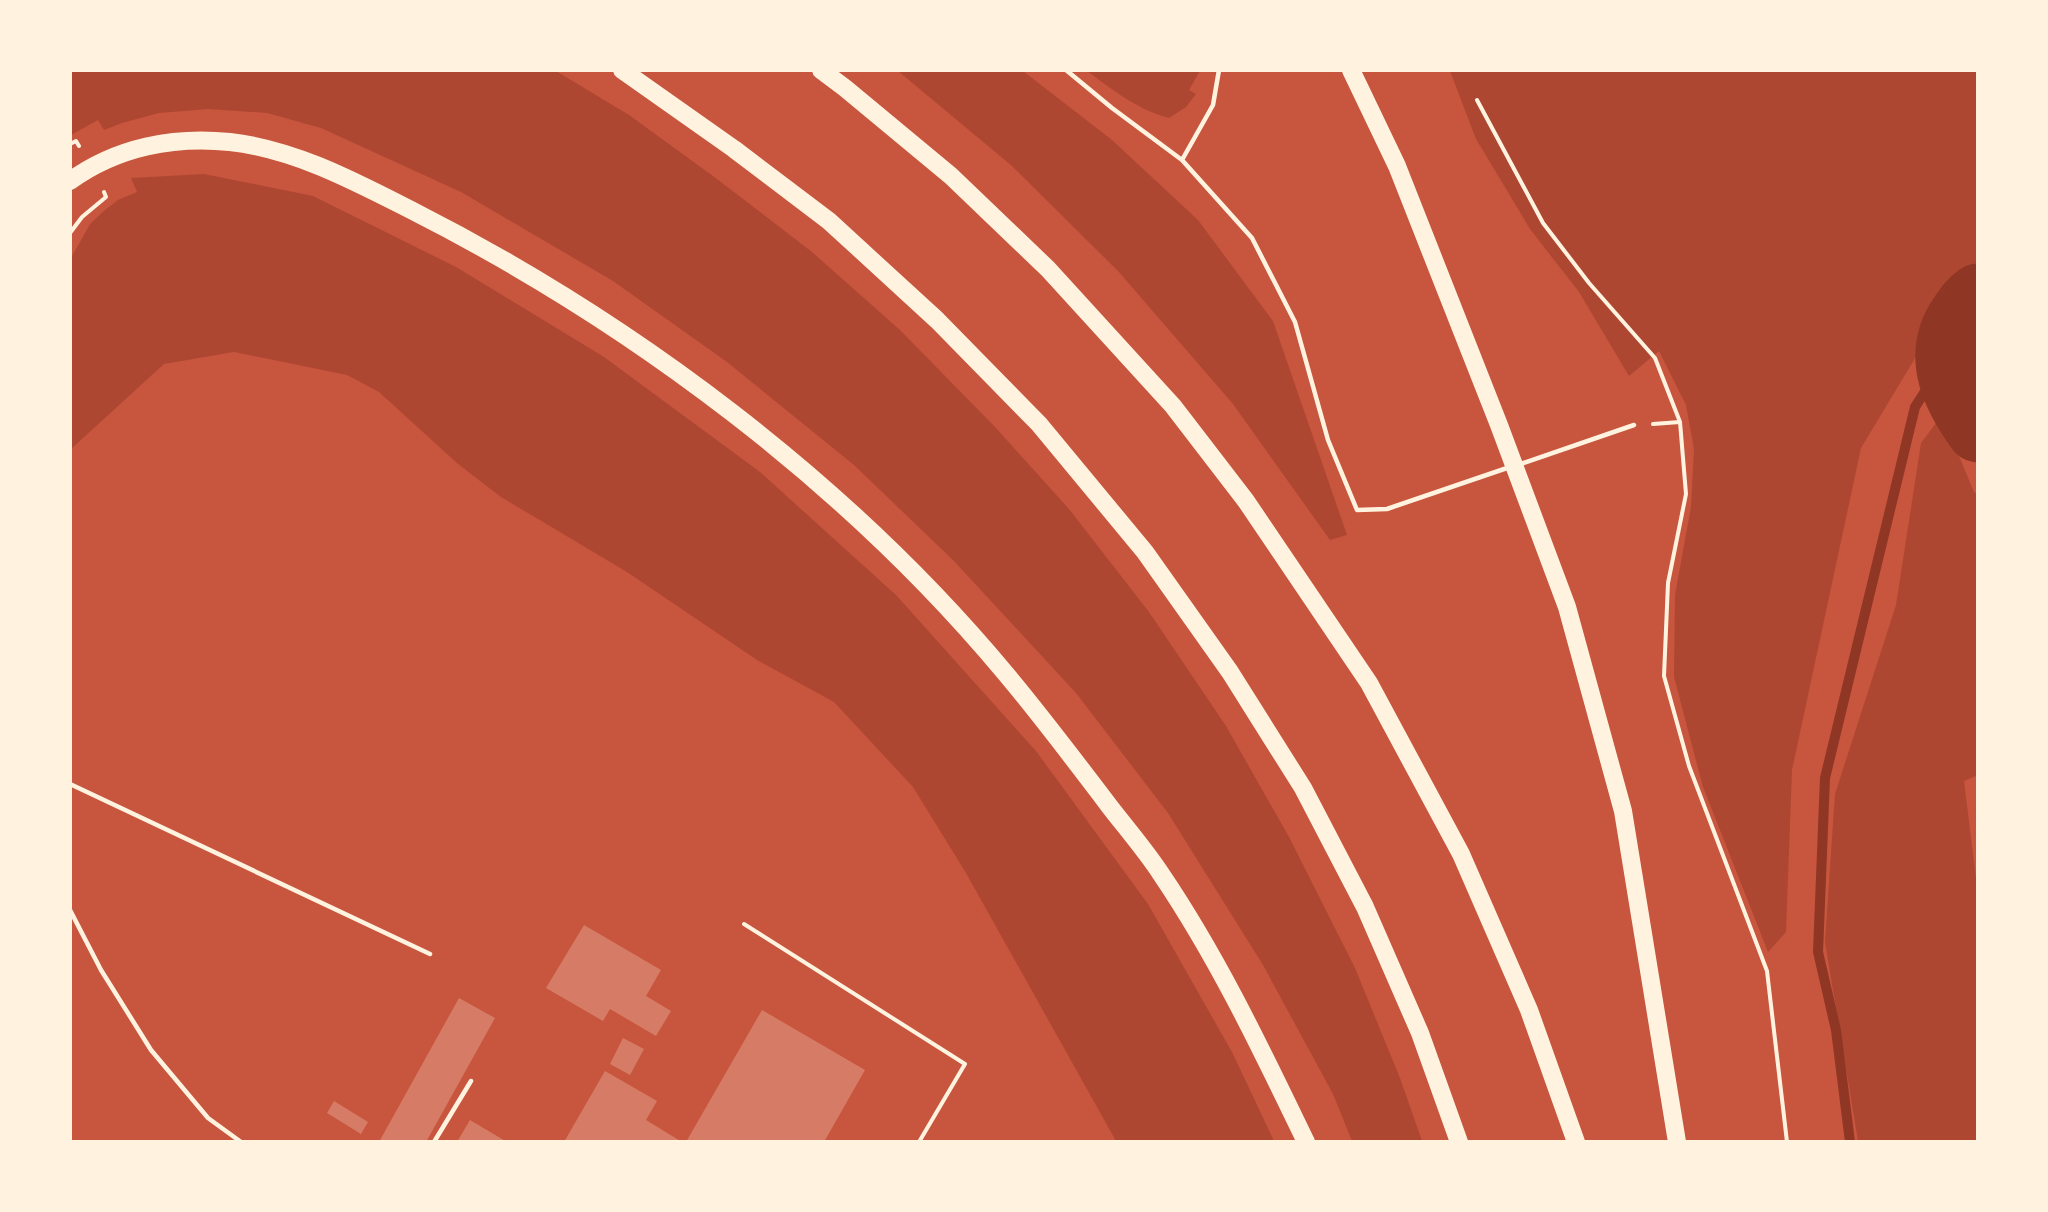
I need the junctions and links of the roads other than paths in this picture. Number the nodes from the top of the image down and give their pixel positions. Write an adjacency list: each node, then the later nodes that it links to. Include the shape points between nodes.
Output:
1 (622, 70): 16 (highway, via 829,221 904,289 1039,424 1145,552 1230,672 1304,788 1365,907 1420,1033)
2 (821, 70): 17 (highway, via 951,176 1048,269 1173,406 1246,501 1369,683 1461,854 1529,1010)
3 (1066, 70): 6 (lane)
4 (1219, 70): 6 (lane, via 1213,105)
5 (1351, 70): 18 (highway, via 1401,177 1567,607 1623,811)
6 (1182, 160): 8 (lane, via 1252,238 1295,322 1328,440 1357,510 1388,509)
7 (70, 181): 15 (highway, via 90,166 138,147 185,140 233,142 291,155 353,181 475,243 655,356 735,415 893,553 963,625 1067,750 1161,873 1206,945)
8 (1634, 425)
9 (70, 784): 11 (lane)
10 (70, 910): 13 (lane, via 101,970 151,1050 208,1118)
11 (430, 954)
12 (471, 1081): 14 (lane)
13 (241, 1142)
14 (434, 1142)
15 (1305, 1142)
16 (1459, 1142)
17 (1576, 1142)
18 (1677, 1142)

